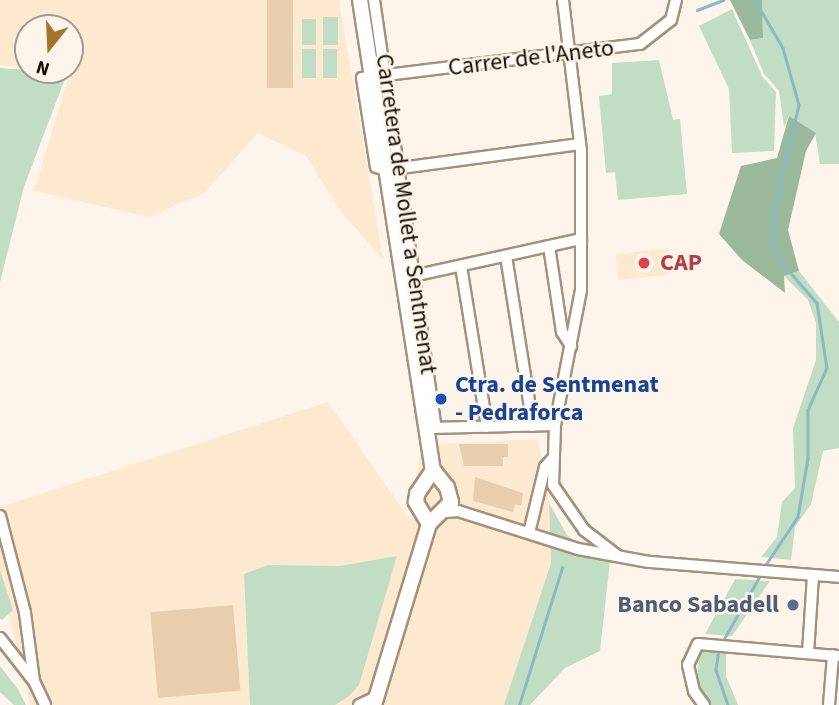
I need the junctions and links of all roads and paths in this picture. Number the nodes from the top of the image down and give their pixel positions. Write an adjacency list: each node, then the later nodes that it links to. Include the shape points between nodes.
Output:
1 (360, 0): 6 (street, Carretera de Mollet a Sentmenat)
2 (374, 0): 6 (street, Carretera de Mollet a Sentmenat)
3 (564, 0): 5 (street)
4 (676, 0): 5 (street, Carrer de l'Aneto, via 671,20 640,44)
5 (569, 52): 6 (street, Carrer de l'Aneto); 7 (street)
6 (373, 77): 8 (street, Carretera de Mollet a Sentmenat)
7 (580, 144): 8 (street); 9 (street)
8 (393, 169): 13 (street, Carretera de Mollet a Sentmenat); 18 (street, Carretera de Mollet a Sentmenat)
9 (581, 239): 10 (street); 14 (street, via 581,290)
10 (549, 246): 11 (street); 14 (street, via 562,332)
11 (506, 256): 12 (street); 16 (street)
12 (461, 266): 13 (street); 17 (street)
13 (417, 275): 18 (street, Carretera de Mollet a Sentmenat)
14 (570, 346): 15 (street)
15 (555, 425): 16 (street); 19 (street)
16 (533, 426): 17 (street)
17 (487, 427): 18 (street)
18 (431, 428): 20 (street, Carretera de Mollet a Sentmenat)
19 (554, 457): 23 (street, via 545,467); 24 (street, via 553,485 584,530)
20 (433, 478): 21 (street, Carretera de Mollet a Sentmenat, via 451,494); 21 (street, Carretera de Mollet a Sentmenat, via 416,502)
21 (441, 513): 23 (street); 31 (street, Carretera de Mollet a Sentmenat)
22 (0, 516): 30 (street, via 25,613)
23 (529, 533): 24 (street)
24 (618, 556): 25 (street)
25 (813, 575): 26 (street); 28 (street)
26 (839, 577)
27 (0, 638): 30 (street)
28 (808, 653): 29 (street); 34 (street, via 698,645 688,665 694,691)
29 (836, 656): 35 (street)
30 (34, 681): 32 (street)
31 (375, 701): 33 (street)
32 (45, 705)
33 (359, 705)
34 (704, 705)
35 (829, 705)

